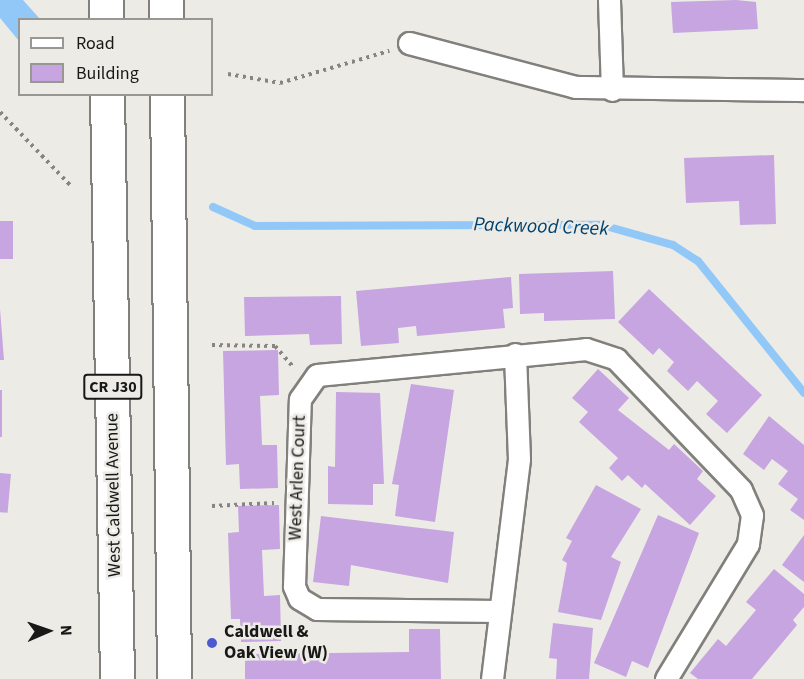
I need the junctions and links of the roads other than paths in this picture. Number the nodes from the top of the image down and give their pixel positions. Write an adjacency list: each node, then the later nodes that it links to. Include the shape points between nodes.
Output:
1 (106, 0): 4 (main road)
2 (166, 0): 5 (main road)
3 (609, 0): 7 (street)
4 (106, 18)
5 (166, 18)
6 (409, 43): 7 (street, via 525,78)
7 (612, 90): 8 (street)
8 (804, 90)
9 (107, 96): 13 (main road, West Caldwell Avenue / CR J30)
10 (167, 96): 14 (main road, CR J30)
11 (515, 354): 12 (street, via 519,459); 12 (street, West Arlen Court, via 325,371 308,385 300,399 294,586 308,604 325,609); 16 (street, via 601,351 630,374 741,490 752,515 748,544)
12 (499, 611): 15 (street)
13 (117, 679)
14 (174, 679)
15 (492, 679)
16 (666, 679)

